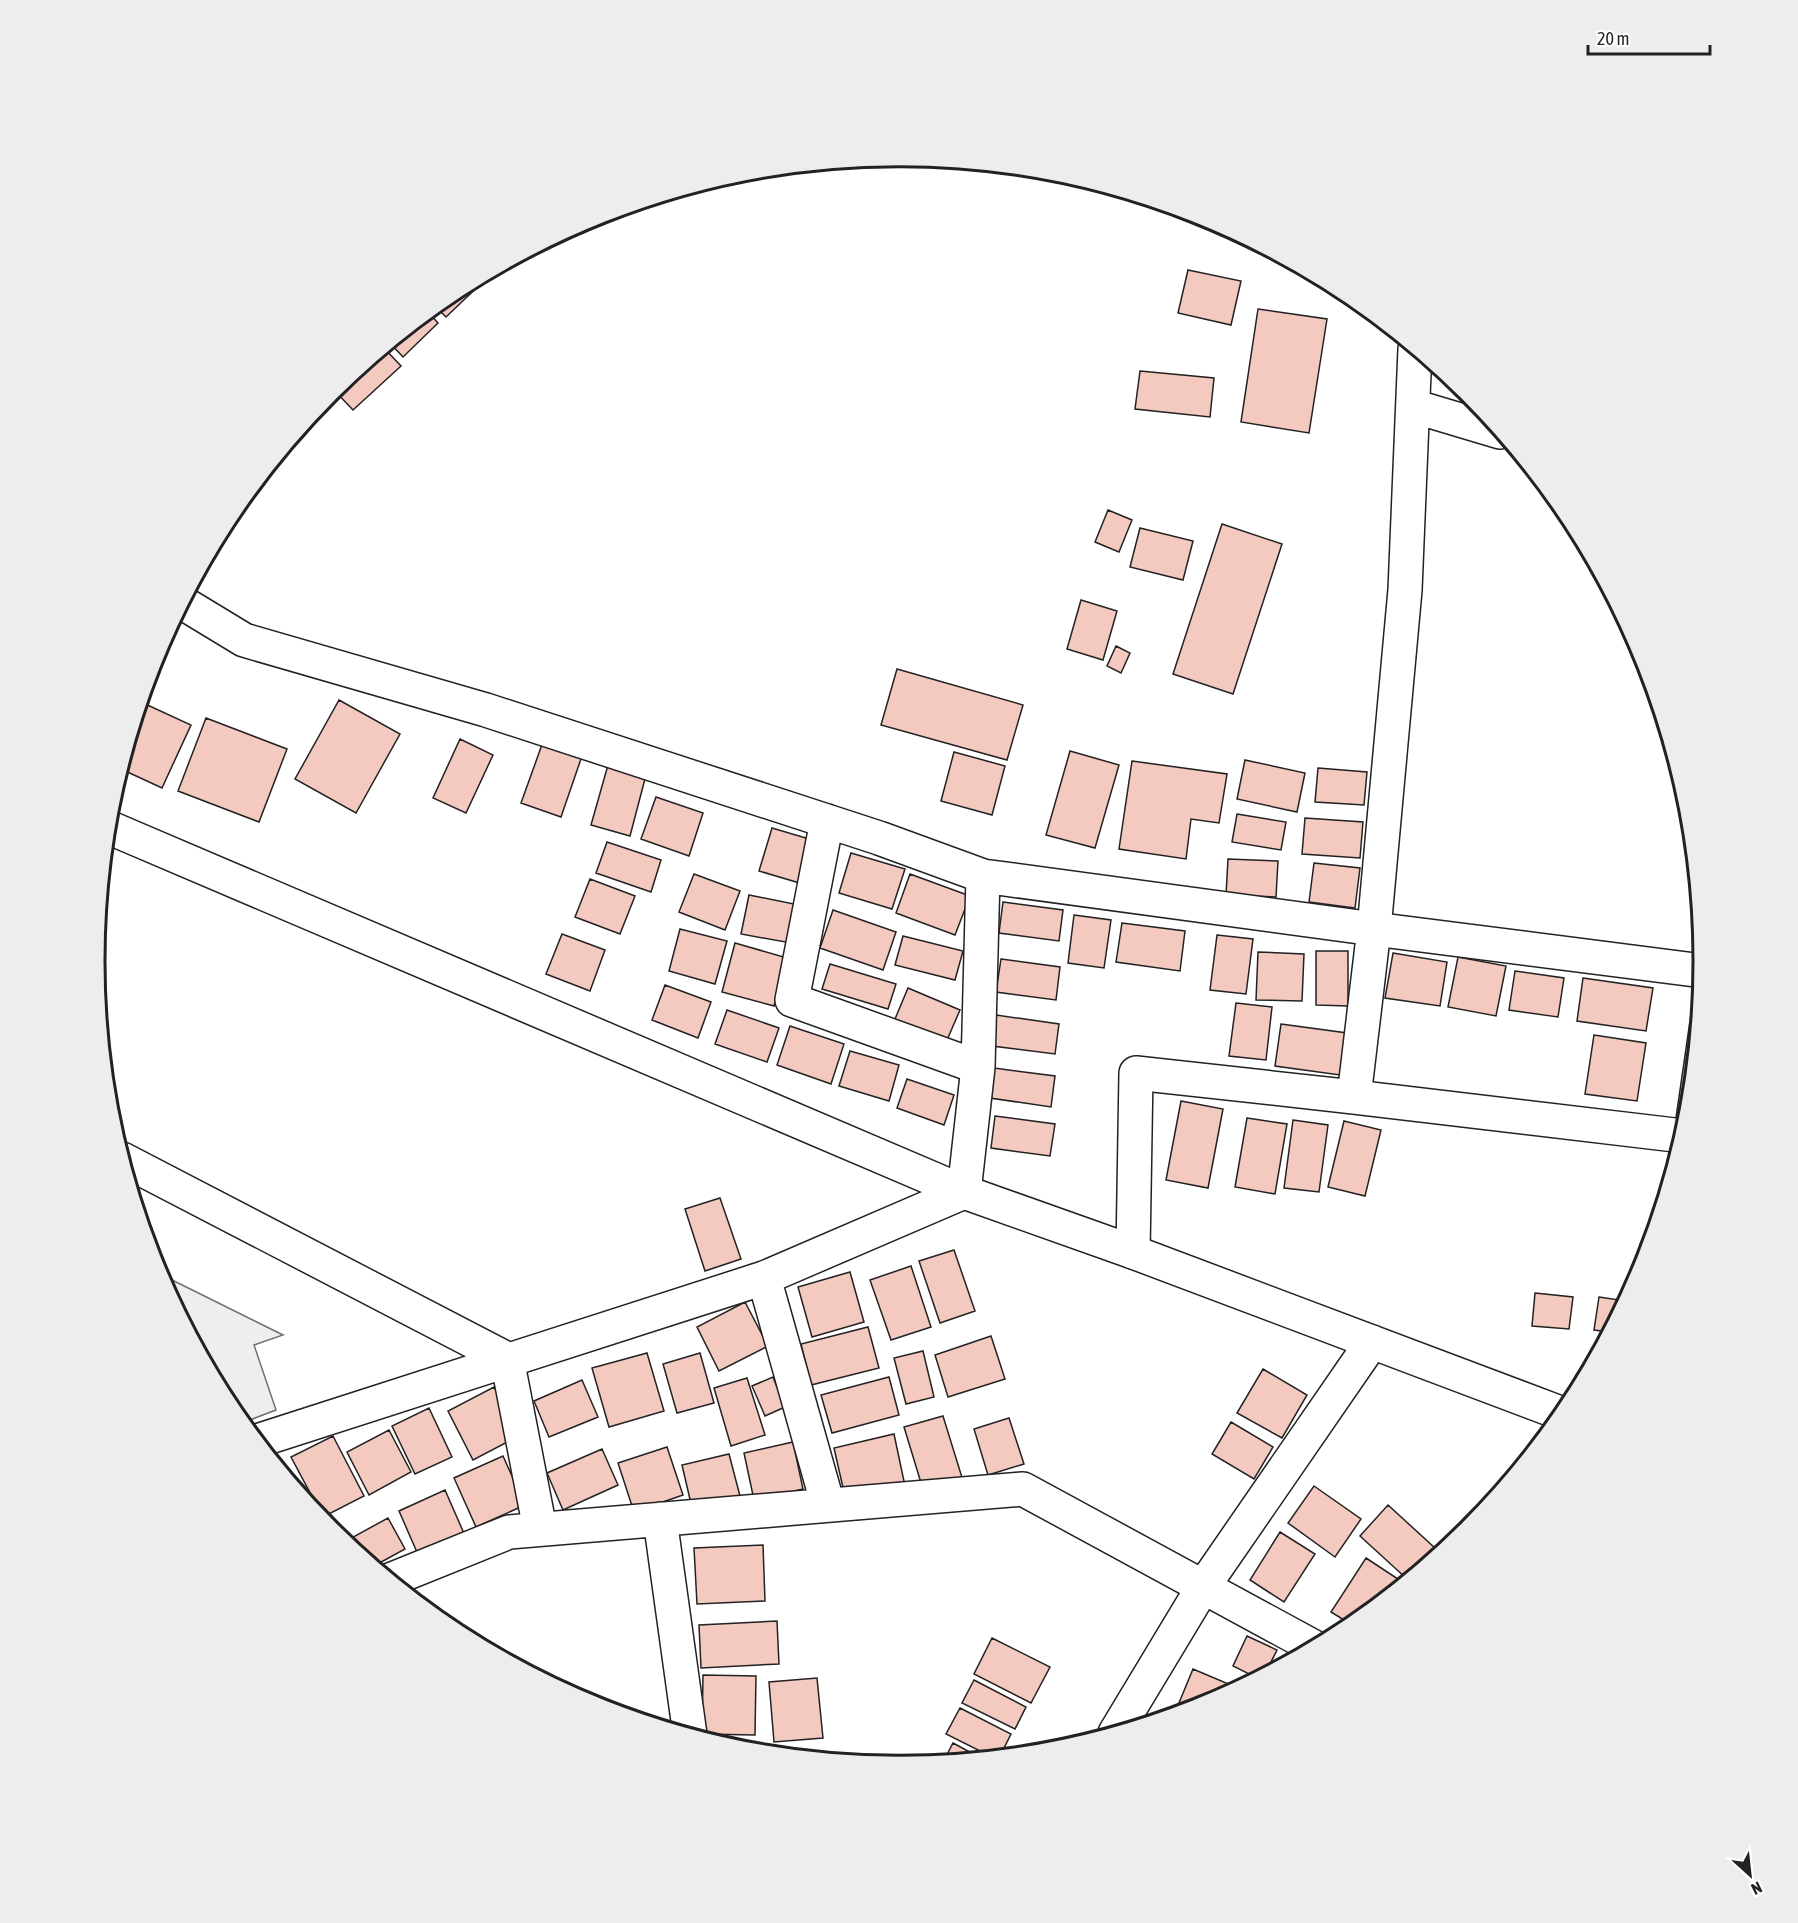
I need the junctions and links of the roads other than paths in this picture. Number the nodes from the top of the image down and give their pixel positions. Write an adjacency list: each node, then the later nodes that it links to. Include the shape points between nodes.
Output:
1 (1415, 358): 2 (street)
2 (1413, 405): 3 (street); 8 (street, via 1405,590)
3 (1486, 428)
4 (189, 607): 5 (street, via 244,640 486,710)
5 (827, 821): 7 (street); 10 (street, via 792,1000)
6 (116, 831): 14 (street)
7 (983, 876): 8 (street); 10 (street)
8 (1374, 929): 9 (street); 11 (street)
9 (1693, 970)
10 (978, 1067): 14 (street)
11 (1354, 1097): 12 (street); 15 (street, via 1136,1074)
12 (1674, 1135)
13 (133, 1171): 18 (street)
14 (964, 1192): 15 (street); 16 (street)
15 (1133, 1252): 17 (street)
16 (764, 1278): 18 (street); 21 (street)
17 (1372, 1342): 19 (street); 25 (street)
18 (507, 1359): 20 (street); 23 (street)
19 (1554, 1410)
20 (264, 1439)
21 (828, 1505): 22 (street); 25 (street, via 1023,1490)
22 (660, 1519): 23 (street); 28 (street)
23 (540, 1529): 24 (street, via 509,1532)
24 (398, 1577)
25 (1203, 1587): 26 (street); 27 (street)
26 (1306, 1643)
27 (1121, 1723)
28 (689, 1727)

